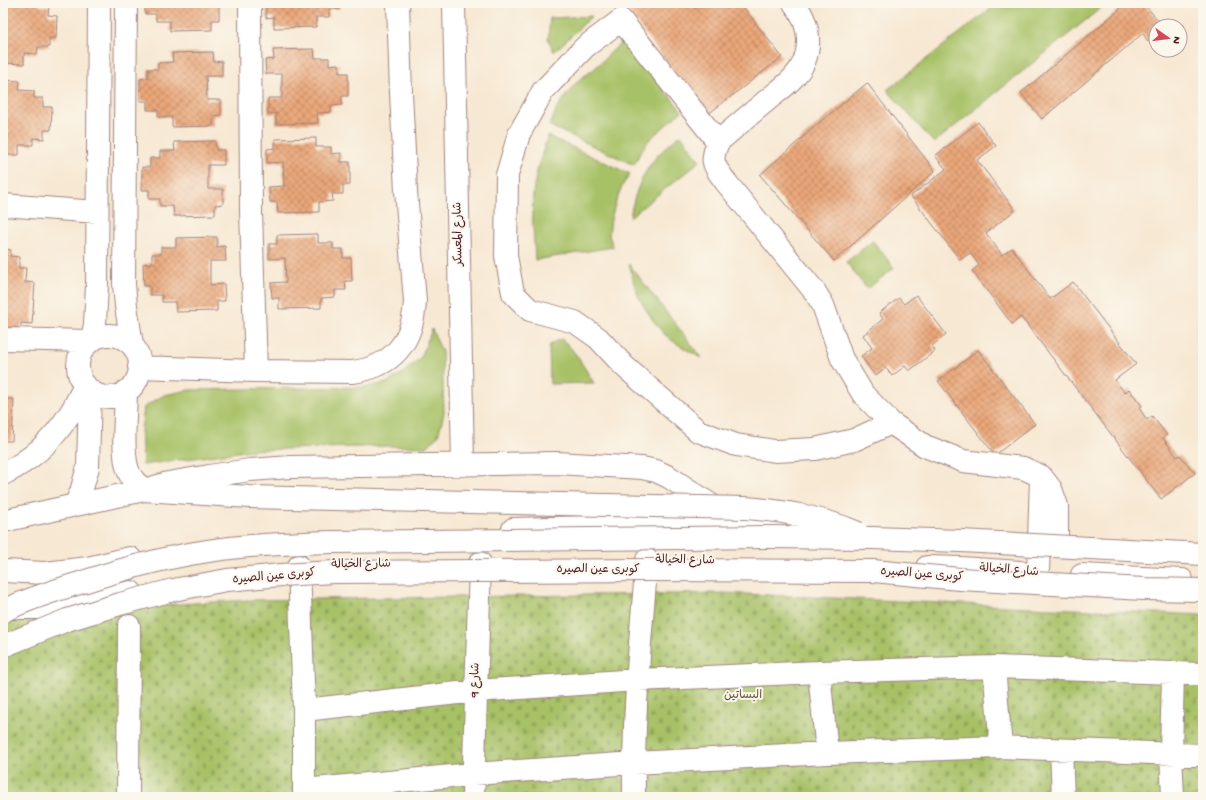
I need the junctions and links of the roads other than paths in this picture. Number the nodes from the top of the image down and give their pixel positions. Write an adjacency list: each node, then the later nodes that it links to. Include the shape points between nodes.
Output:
1 (99, 3): 9 (main road)
2 (126, 3): 12 (main road, via 124,284)
3 (250, 3): 14 (main road, via 251,211)
4 (398, 3): 14 (main road, via 406,191 415,301 412,326 393,356 374,367 352,372)
5 (454, 3): 18 (main road, شارع المعسكر)
6 (794, 3): 7 (main road, via 806,25 809,44 804,62 793,78)
7 (718, 142): 17 (main road, via 713,155 715,167 815,292 823,305 842,359 863,394); 17 (main road, via 621,20 585,47 543,91 519,134 507,175 506,256 513,293 530,310 575,322 598,338 624,366 698,431 736,445 775,451 816,449 854,440)
8 (3, 205): 9 (main road)
9 (97, 212): 11 (main road, via 97,285)
10 (3, 339): 11 (main road)
11 (92, 341): 12 (main road, via 102,336 113,335); 15 (main road, via 84,348 78,367 80,377)
12 (132, 345): 13 (main road)
13 (140, 367): 14 (main road); 16 (main road, via 133,385)
14 (256, 371)
15 (88, 388): 16 (main road, via 108,397 118,396); 19 (main road, via 53,436 33,455); 21 (main road, via 88,467)
16 (126, 391): 20 (main road, via 125,460 134,482)
17 (891, 423): 24 (main road, via 925,446 963,461 1023,468 1040,476 1051,489 1057,506)
18 (463, 465): 20 (main road, via 292,467 250,470 168,483); 23 (main road, via 557,463 642,468 669,477)
19 (3, 474)
20 (144, 490): 21 (main road); 25 (main road, bridge, via 289,498 745,508 810,517)
21 (75, 505): 22 (main road)
22 (3, 521)
23 (737, 523): 24 (main road); 31 (main road, via 298,535 240,539 74,570 46,573)
24 (1048, 535): 26 (main road); 32 (main road)
25 (872, 538): 27 (main road, bridge); 36 (main road, bridge, via 767,537 277,544 221,549 111,572)
26 (1203, 544)
27 (1203, 554)
28 (647, 560): 29 (main road, شارع الخيالة); 32 (main road, شارع الخيالة, via 960,568); 43 (main road)
29 (480, 563): 30 (main road, شارع الخيالة); 44 (main road, شارع 9)
30 (299, 566): 35 (main road, شارع الخيالة, via 244,570 50,607); 45 (main road)
31 (3, 571)
32 (1038, 573): 33 (main road, شارع الخيالة)
33 (1203, 580)
34 (1203, 590): 38 (main road, كوبرى عين الصيره, bridge, via 1144,589 873,572 342,572 227,580 173,590 67,620)
35 (3, 608)
36 (3, 611)
37 (129, 626): 54 (main road)
38 (3, 646)
39 (994, 667): 40 (main road); 41 (main road); 46 (main road)
40 (819, 672): 43 (main road); 48 (main road)
41 (1173, 673): 42 (main road); 49 (main road)
42 (1203, 674)
43 (637, 680): 44 (main road); 51 (main road)
44 (476, 691): 45 (main road); 52 (main road, شارع 9)
45 (304, 710): 53 (main road)
46 (1001, 747): 47 (main road); 48 (main road)
47 (1061, 750): 49 (main road); 57 (main road)
48 (827, 753): 51 (main road)
49 (1171, 753): 50 (main road); 58 (main road)
50 (1203, 754)
51 (634, 763): 52 (main road); 56 (main road)
52 (473, 774): 53 (main road); 55 (main road, شارع 9)
53 (304, 793)
54 (128, 797)
55 (472, 797)
56 (634, 797)
57 (1063, 797)
58 (1173, 797)

